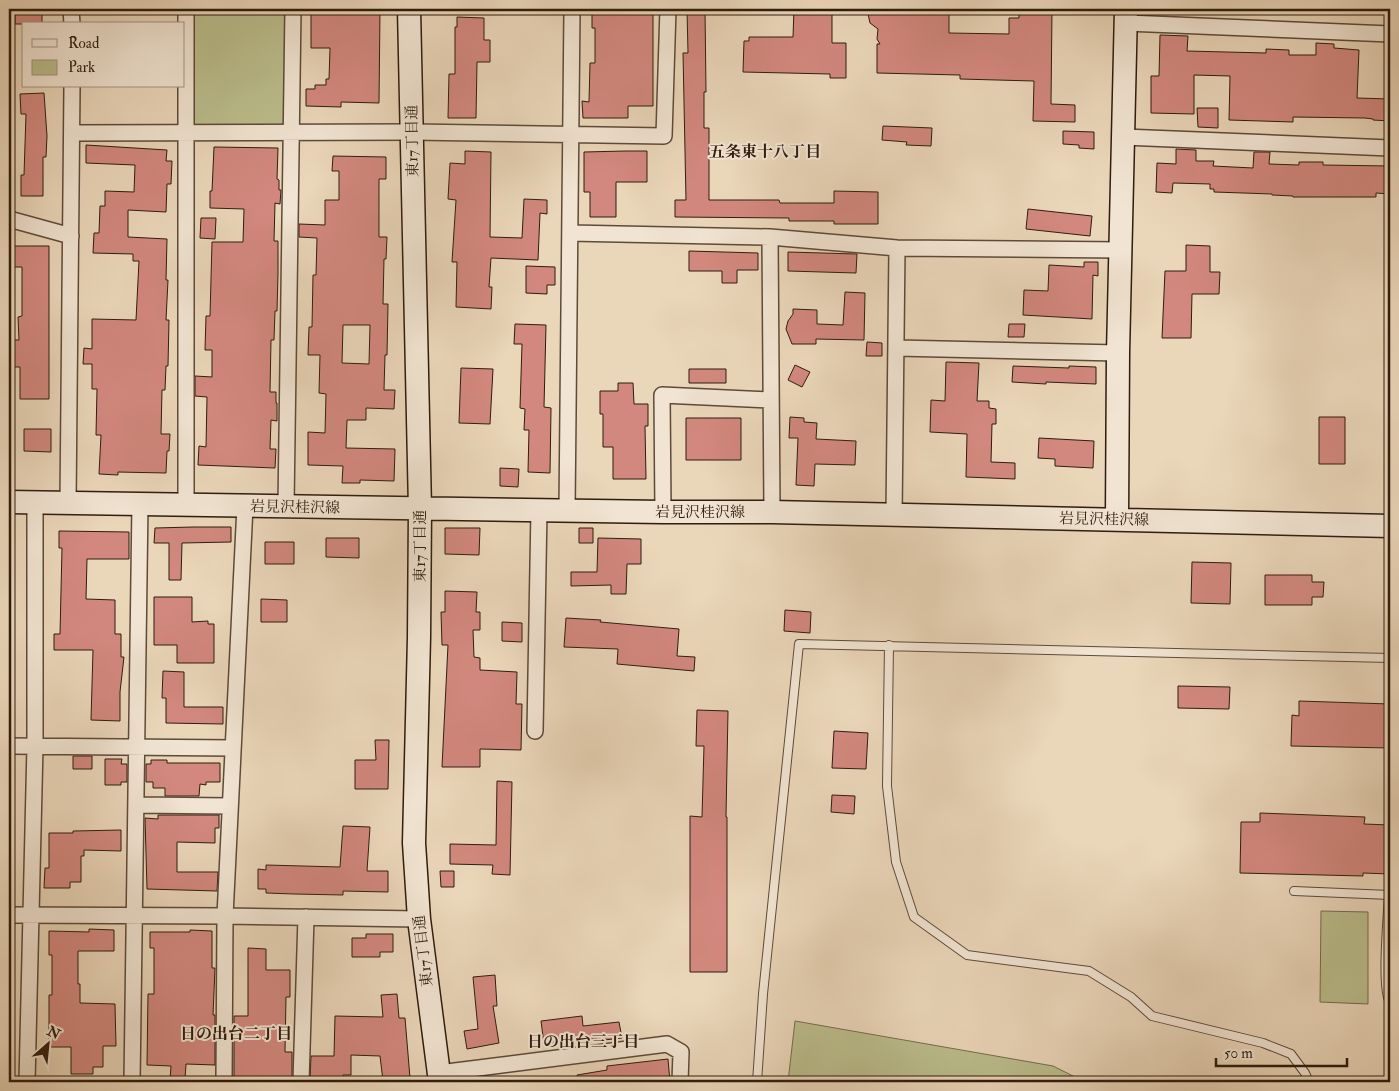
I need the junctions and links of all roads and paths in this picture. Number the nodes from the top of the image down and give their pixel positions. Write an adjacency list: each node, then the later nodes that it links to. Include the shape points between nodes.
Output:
1 (72, 9): 8 (street)
2 (186, 9): 14 (street)
3 (293, 9): 11 (street)
4 (409, 9): 12 (street, 東17丁目通)
5 (572, 9): 15 (street)
6 (668, 9): 15 (street, via 664,136)
7 (1126, 16): 9 (street); 16 (street)
8 (72, 22)
9 (1390, 34)
10 (72, 88): 13 (street)
11 (292, 132): 12 (street); 14 (street); 33 (street)
12 (412, 132): 15 (street); 34 (street, 東17丁目通)
13 (72, 133): 14 (street); 20 (street)
14 (186, 133): 31 (street)
15 (572, 134): 19 (street)
16 (1124, 137): 17 (street); 23 (street)
17 (1390, 148)
18 (9, 219): 20 (street)
19 (570, 233): 21 (street); 36 (street)
20 (71, 236): 29 (street)
21 (770, 237): 22 (street); 26 (street)
22 (897, 248): 23 (street); 24 (street)
23 (1121, 250): 25 (street)
24 (897, 348): 25 (street); 39 (street)
25 (1118, 352): 40 (street)
26 (772, 400): 37 (street, via 662,395); 38 (street)
27 (9, 502): 28 (street, 岩見沢桂沢線)
28 (35, 502): 29 (street, 岩見沢桂沢線); 46 (street)
29 (68, 503): 30 (street, 岩見沢桂沢線)
30 (140, 503): 31 (street, 岩見沢桂沢線); 47 (street)
31 (186, 505): 32 (street, 岩見沢桂沢線)
32 (245, 506): 33 (street, 岩見沢桂沢線); 48 (street)
33 (286, 506): 34 (street, 岩見沢桂沢線)
34 (420, 509): 35 (street, 岩見沢桂沢線); 58 (street, 東17丁目通, via 414,802)
35 (539, 510): 36 (street, 岩見沢桂沢線); 44 (street)
36 (567, 511): 37 (street, 岩見沢桂沢線)
37 (663, 512): 38 (street, 岩見沢桂沢線)
38 (772, 512): 39 (street, 岩見沢桂沢線)
39 (894, 515): 40 (street, 岩見沢桂沢線)
40 (1117, 519): 41 (street, 岩見沢桂沢線)
41 (1390, 526)
42 (889, 645): 43 (lane); 68 (lane, via 799,644); 69 (lane, via 887,786 896,862 914,917 967,955 1089,971 1131,997 1152,1016 1291,1054)
43 (1390, 658)
44 (535, 731)
45 (9, 746): 46 (street)
46 (35, 746): 47 (street); 55 (street)
47 (138, 748): 48 (street); 49 (street)
48 (233, 748): 50 (street)
49 (136, 805): 50 (street); 53 (street)
50 (230, 806): 56 (street)
51 (1294, 891): 52 (lane)
52 (1389, 895): 59 (lane)
53 (133, 915): 55 (street); 56 (street); 64 (street)
54 (9, 916): 55 (street)
55 (32, 916): 63 (street)
56 (226, 916): 57 (street); 65 (street)
57 (306, 917): 58 (street); 66 (street)
58 (419, 919): 62 (street, 東17丁目通)
59 (1389, 936): 60 (lane)
60 (1388, 981): 61 (lane, via 1387,998)
61 (1390, 1002)
62 (439, 1078): 67 (street, via 667,1044 681,1052)
63 (28, 1082)
64 (132, 1082)
65 (224, 1082)
66 (301, 1082)
67 (680, 1082)
68 (757, 1082)
69 (1309, 1082)

